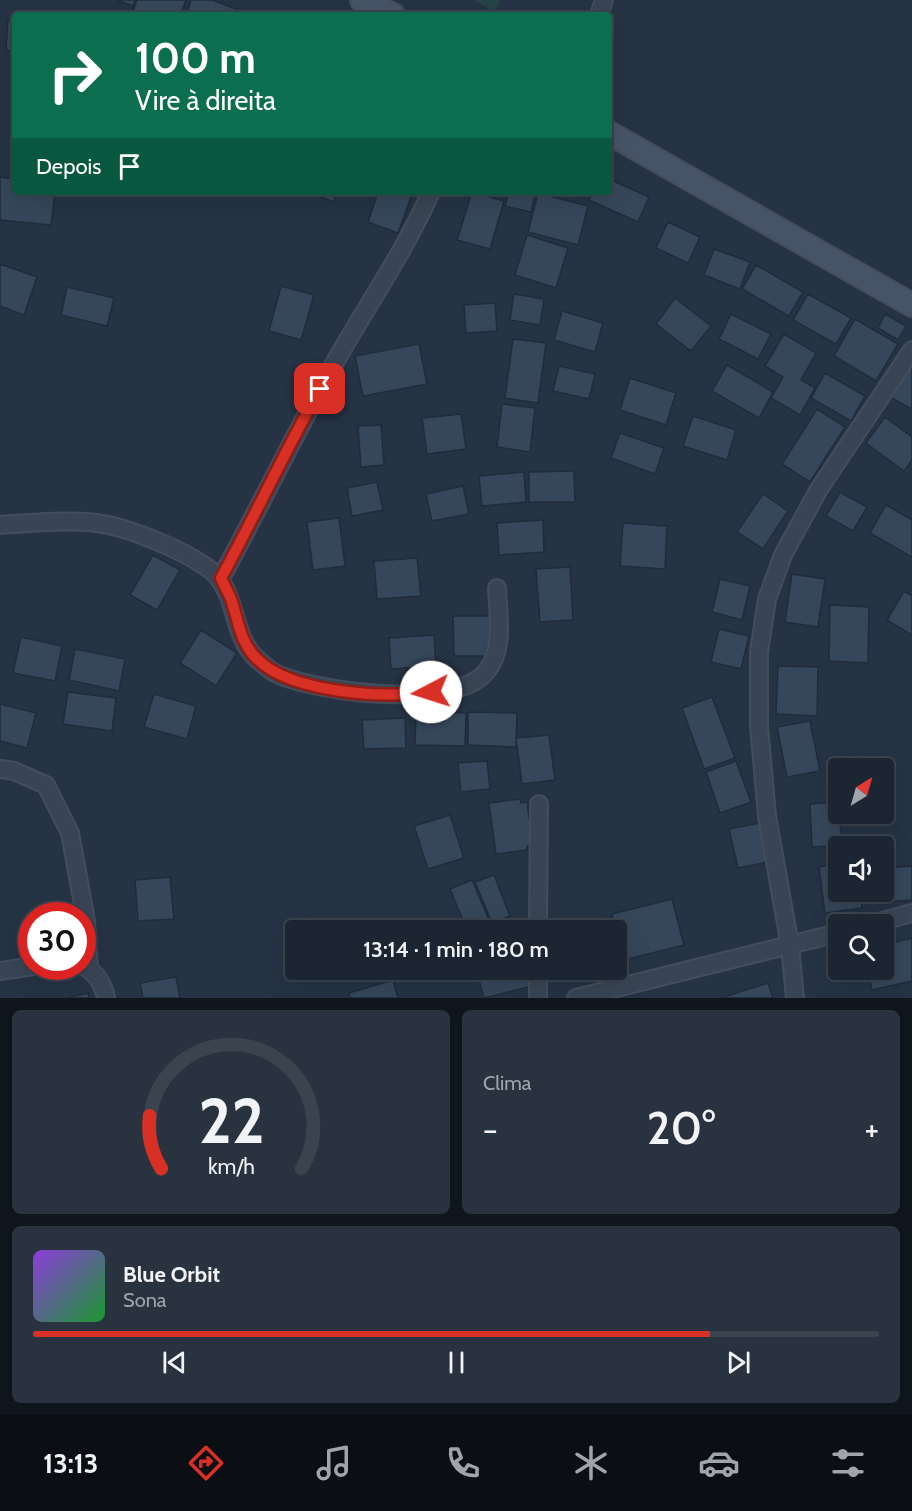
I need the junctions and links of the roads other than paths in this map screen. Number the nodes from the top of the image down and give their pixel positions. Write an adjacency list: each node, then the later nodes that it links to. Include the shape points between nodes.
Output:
1 (362, 0): 2 (main road)
2 (387, 12)
3 (612, 135): 5 (main road)
4 (429, 195): 8 (street, via 287,449)
5 (912, 305)
6 (912, 350): 17 (street, via 819,489 783,555 767,599 759,652 759,726 767,816)
7 (0, 525): 8 (street, via 108,524 154,540)
8 (221, 578): 9 (street, via 243,639 255,657 277,674 349,692 411,695 452,689 485,673 499,641)
9 (497, 588)
10 (0, 769): 12 (street, via 46,785 70,833)
11 (539, 804): 15 (street)
12 (83, 902)
13 (912, 913): 14 (street)
14 (894, 918)
15 (538, 920)
16 (828, 936): 17 (street)
17 (790, 946): 24 (street); 25 (street)
18 (18, 968): 19 (street)
19 (0, 971)
20 (96, 976): 22 (street)
21 (538, 980): 23 (street)
22 (106, 998)
23 (538, 998)
24 (576, 998)
25 (795, 998)

